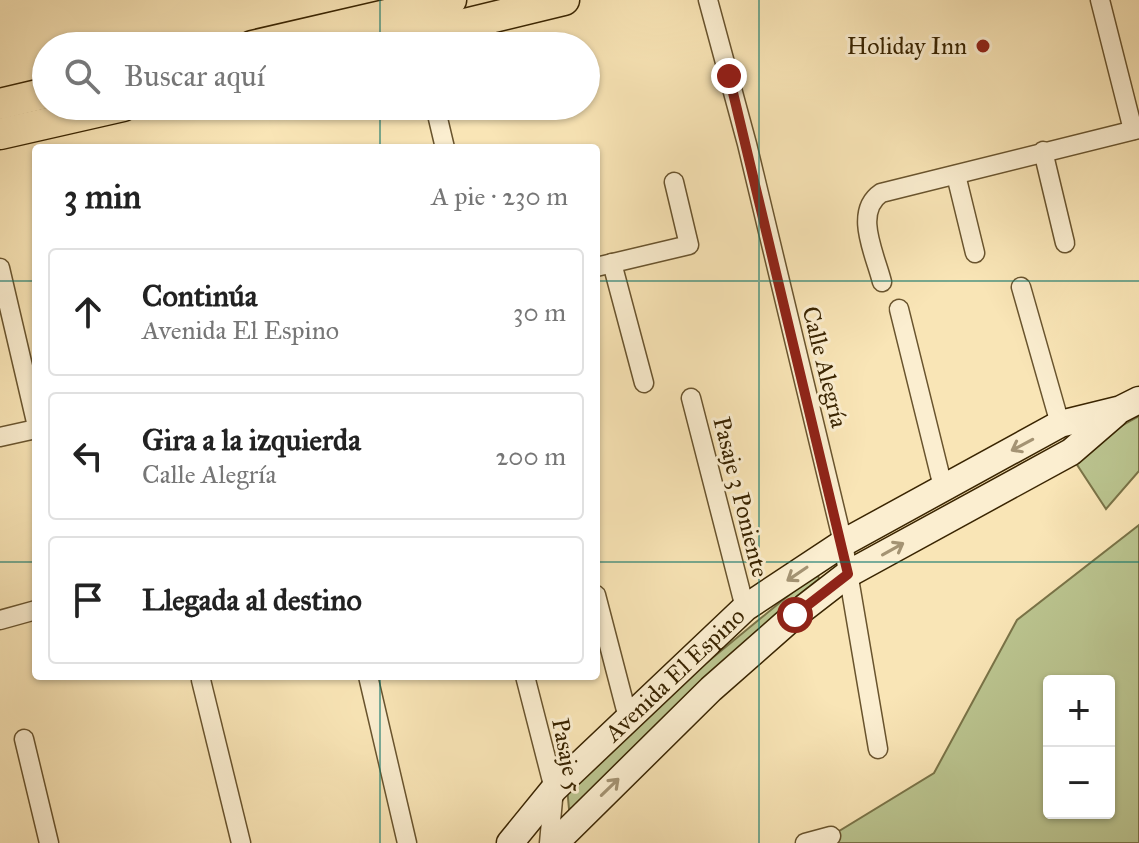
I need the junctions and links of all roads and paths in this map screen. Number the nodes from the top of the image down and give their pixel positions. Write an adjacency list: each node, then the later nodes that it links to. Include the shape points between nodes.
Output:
1 (451, 0): 5 (main road)
2 (564, 0): 5 (main road)
3 (708, 0): 32 (street, Calle Alegría)
4 (1100, 0): 11 (street)
5 (416, 23): 6 (main road)
6 (352, 32)
7 (32, 96): 8 (main road)
8 (0, 104)
9 (62, 120): 12 (main road)
10 (438, 120): 13 (street)
11 (1136, 129): 14 (street)
12 (0, 134)
13 (444, 144)
14 (1043, 151): 15 (street); 17 (street)
15 (956, 175): 18 (street); 21 (street, via 870,200 865,215)
16 (674, 182): 19 (street, via 689,245)
17 (1065, 243)
18 (975, 253)
19 (604, 265): 24 (street)
20 (0, 268): 27 (street)
21 (882, 282)
22 (1021, 287): 28 (street)
23 (899, 309): 31 (street)
24 (644, 383)
25 (691, 398): 34 (street, Pasaje 3 Poniente)
26 (1130, 404): 28 (main road, Avenida El Espino); 33 (main road, Avenida El Espino, one-way to 26, via 1071,452)
27 (32, 405)
28 (1060, 424): 31 (main road, Avenida El Espino, one-way to 31)
29 (32, 430): 30 (street)
30 (0, 437)
31 (943, 487): 32 (main road, Avenida El Espino)
32 (843, 543): 33 (street, Calle Alegría); 34 (main road, Avenida El Espino, one-way to 34)
33 (848, 574): 43 (street, Calle Alegría); 50 (main road, Avenida El Espino, one-way to 33, via 711,689)
34 (745, 608): 41 (main road, Avenida El Espino)
35 (600, 610): 41 (street)
36 (32, 611): 37 (street)
37 (0, 620)
38 (201, 680): 47 (street)
39 (369, 680): 48 (street)
40 (526, 680): 44 (street, Pasaje 5)
41 (628, 718): 44 (main road, Avenida El Espino)
42 (24, 739): 46 (street)
43 (878, 749)
44 (554, 789): 49 (main road, Avenida El Espino); 50 (street, Pasaje 5)
45 (831, 836): 51 (street)
46 (49, 843)
47 (241, 843)
48 (407, 843)
49 (510, 843)
50 (552, 843)
51 (805, 843)

